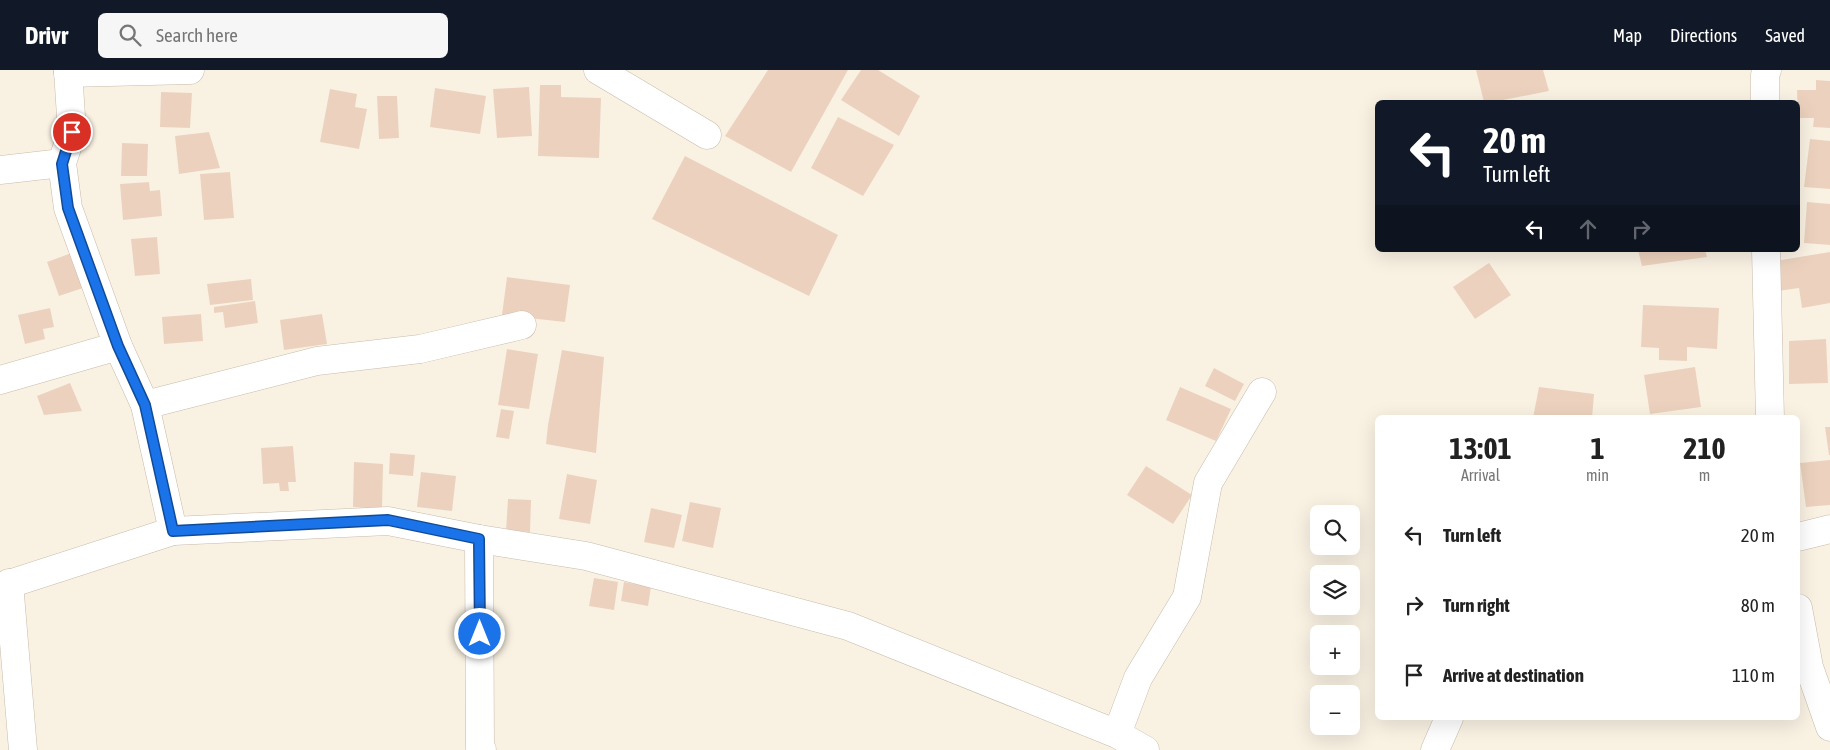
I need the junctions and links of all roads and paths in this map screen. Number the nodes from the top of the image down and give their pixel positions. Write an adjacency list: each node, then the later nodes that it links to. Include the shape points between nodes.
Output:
1 (190, 70): 4 (street)
2 (598, 70): 6 (street)
3 (1767, 70): 5 (street)
4 (68, 72): 7 (street, via 72,132)
5 (1765, 100)
6 (707, 134)
7 (62, 164): 8 (street); 11 (street, via 68,208)
8 (0, 170)
9 (1766, 252): 15 (street)
10 (522, 325): 14 (street, via 420,349 317,361)
11 (118, 346): 12 (street); 14 (street)
12 (0, 380)
13 (1262, 392): 24 (street, via 1208,483 1187,597 1138,678)
14 (145, 405): 17 (street)
15 (1770, 415)
16 (1830, 529): 18 (street)
17 (173, 531): 19 (street, via 388,520); 20 (street)
18 (1800, 536)
19 (479, 539): 24 (street, via 586,556 848,626); 26 (street)
20 (4, 585): 25 (street)
21 (1800, 619): 23 (street, via 1809,667)
22 (1448, 720): 28 (street)
23 (1830, 727)
24 (1117, 734): 27 (street)
25 (23, 750)
26 (482, 750)
27 (1145, 750)
28 (1435, 750)

